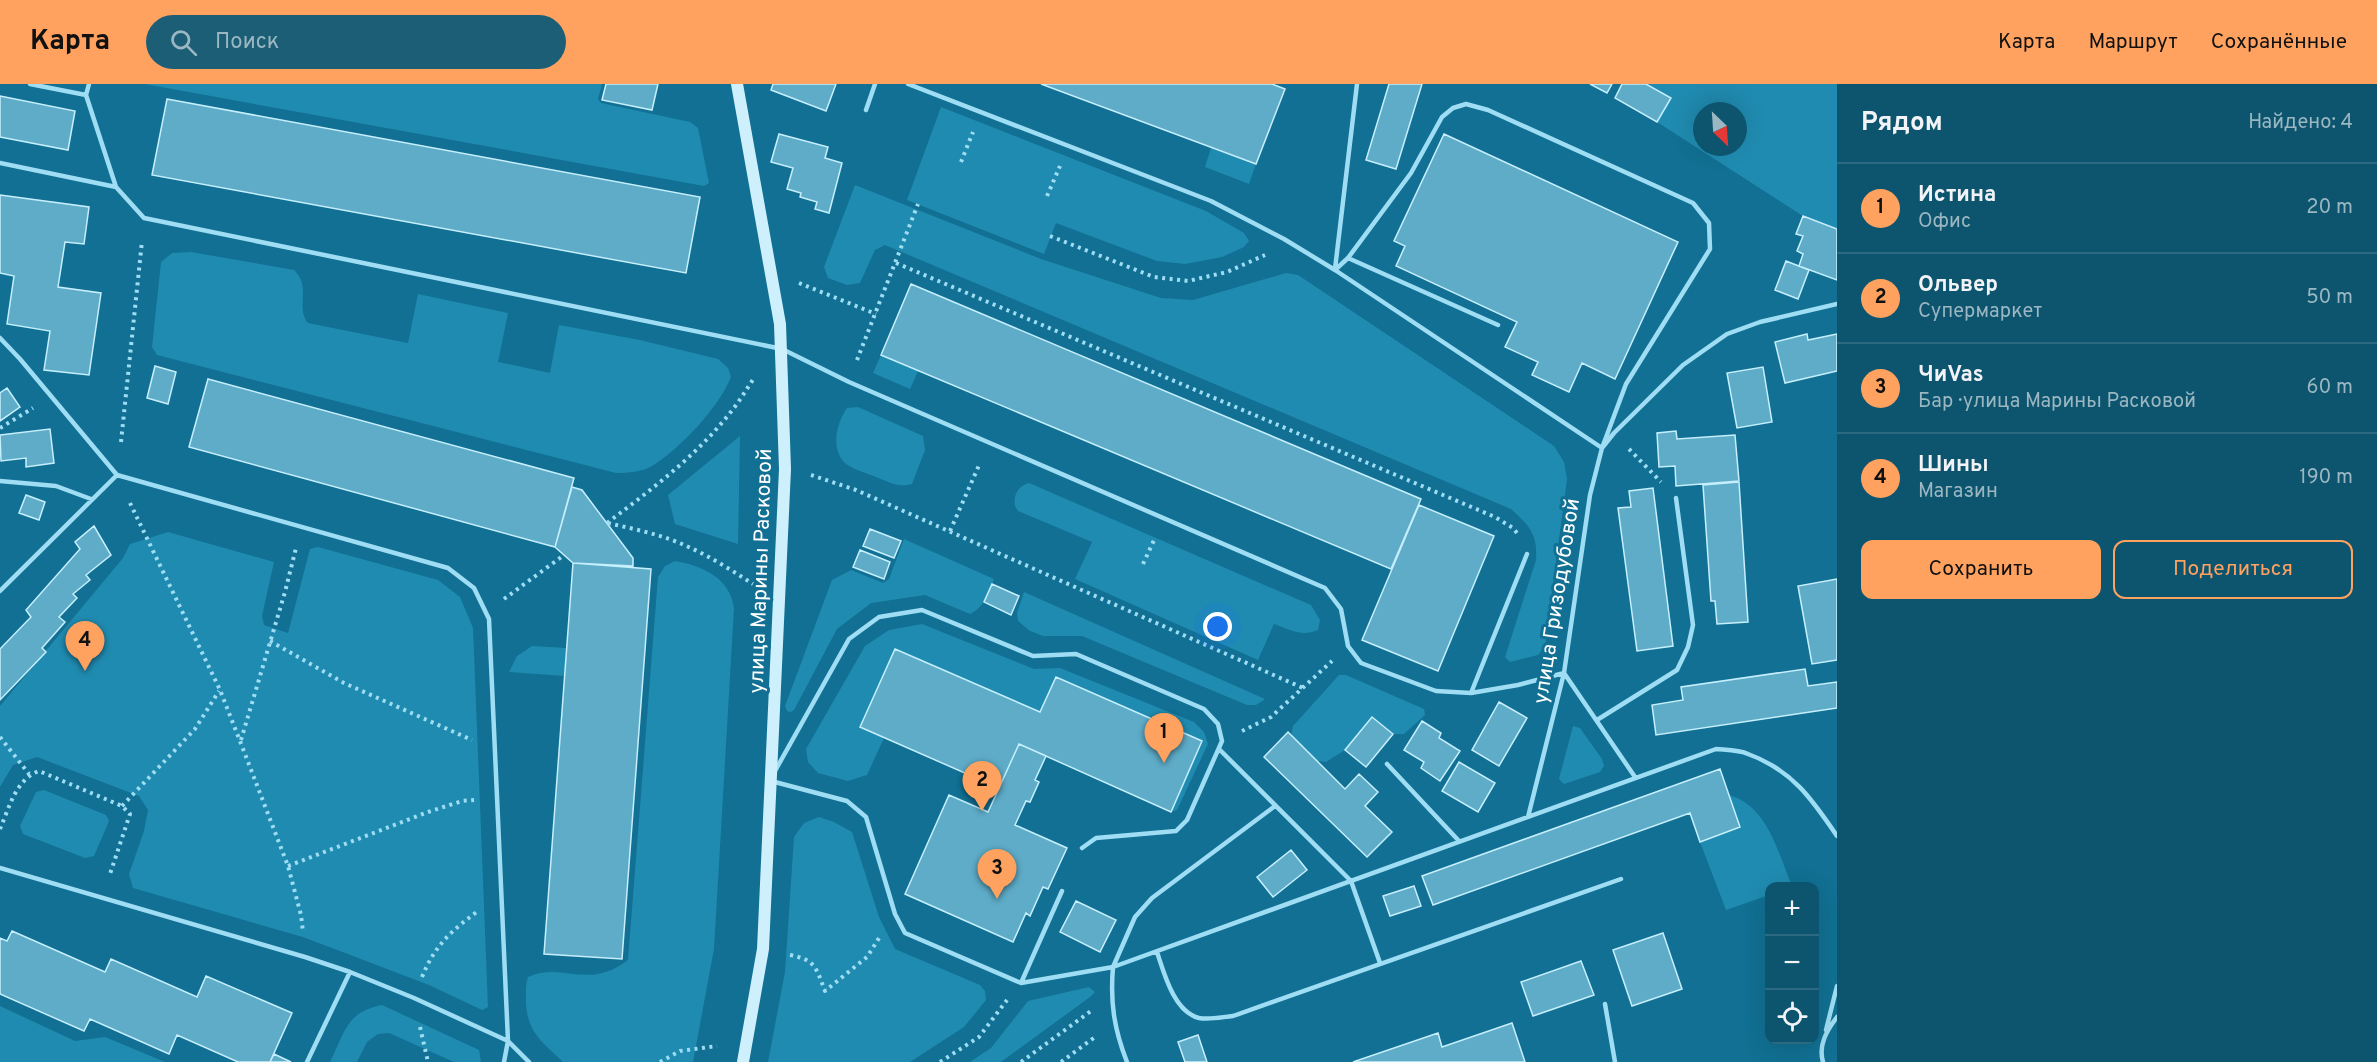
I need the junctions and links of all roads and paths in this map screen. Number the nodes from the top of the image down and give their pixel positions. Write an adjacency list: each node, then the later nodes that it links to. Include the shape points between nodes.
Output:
1 (30, 84): 7 (lane)
2 (89, 84): 7 (lane)
3 (736, 84): 22 (street, улица Марины Расковой)
4 (875, 84): 8 (lane)
5 (908, 84): 9 (lane)
6 (1357, 84): 21 (lane)
7 (86, 95): 13 (lane)
8 (866, 110)
9 (981, 112): 10 (lane); 11 (path)
10 (1069, 146): 14 (path); 18 (lane, via 1211,201)
11 (961, 162)
12 (0, 163): 13 (lane)
13 (116, 187): 16 (lane)
14 (1047, 196)
15 (918, 204): 20 (path)
16 (144, 218): 27 (lane); 35 (path)
17 (1050, 236): 18 (path, via 1154,277 1188,281 1227,272 1264,257)
18 (1284, 239): 21 (lane)
19 (1348, 258): 21 (lane); 25 (lane); 33 (lane, via 1411,173 1442,117 1466,104 1488,110 1693,203 1709,223 1710,249 1626,384)
20 (896, 263): 24 (path); 42 (path, via 1495,517 1513,528 1524,542)
21 (1335, 270): 33 (lane)
22 (771, 272): 24 (path); 27 (street, улица Марины Расковой)
23 (1837, 304): 32 (lane, улица Гризодубовой, via 1727,334 1683,365)
24 (876, 314): 28 (path)
25 (1498, 325)
26 (0, 338): 30 (lane)
27 (782, 350): 28 (lane); 34 (street, улица Марины Расковой)
28 (849, 382): 50 (lane, via 1325,588 1341,609)
29 (758, 384): 45 (path, via 757,373 730,413 697,448 607,523 684,545)
30 (52, 397): 31 (path); 35 (lane)
31 (0, 428)
32 (1614, 433): 33 (lane, улица Гризодубовой); 38 (path)
33 (1602, 448): 51 (lane, улица Гризодубовой, via 1590,495)
34 (785, 469): 41 (path, via 826,478); 64 (street, улица Марины Расковой)
35 (117, 475): 39 (lane); 40 (lane); 53 (path)
36 (0, 481): 39 (lane, via 56,486)
37 (970, 486): 41 (path)
38 (1676, 498): 55 (lane, via 1693,625 1688,647 1677,670)
39 (92, 499): 46 (lane)
40 (300, 527): 48 (lane, via 448,568 474,588); 49 (path)
41 (950, 531): 52 (path)
42 (1527, 554): 54 (lane)
43 (564, 555): 48 (path)
44 (754, 572): 45 (path)
45 (753, 584): 47 (path)
46 (0, 591)
47 (753, 595)
48 (486, 613): 60 (lane)
49 (270, 641): 57 (path); 60 (path, via 344,683)
50 (1348, 646): 52 (path); 54 (lane, via 1361,663 1436,691)
51 (1564, 673): 54 (lane); 55 (lane); 68 (lane, улица Гризодубовой)
52 (1303, 688): 58 (path, via 1271,717)
53 (220, 690): 57 (path); 66 (path, via 195,729)
54 (1471, 693)
55 (1597, 720): 63 (lane)
56 (0, 737): 62 (path)
57 (240, 741): 73 (path)
58 (1222, 741): 59 (lane); 64 (lane, via 1218,724 1204,709 1076,654 1034,656 922,610 879,617 849,639)
59 (1219, 749): 67 (lane); 72 (lane, via 1187,820 1176,831 1096,838)
60 (495, 750): 79 (lane)
61 (1387, 764): 71 (lane)
62 (29, 774): 66 (path, via 39,771 51,775); 69 (path, via 17,790)
63 (1635, 777): 68 (lane); 70 (lane, via 1716,749 1747,753 1781,770 1809,795)
64 (770, 781): 80 (lane, via 847,801 866,817); 81 (street, улица Марины Расковой)
65 (462, 801): 73 (path)
66 (123, 806): 78 (path, via 130,814)
67 (1275, 806): 76 (lane); 85 (lane, via 1152,898 1135,917)
68 (1528, 817): 71 (lane)
69 (0, 829)
70 (1837, 836)
71 (1459, 841): 76 (lane)
72 (1082, 848)
73 (288, 866): 83 (path, via 301,915)
74 (0, 868): 78 (lane)
75 (1621, 879): 84 (lane)
76 (1351, 880): 82 (lane); 84 (lane)
77 (1062, 891): 87 (lane)
78 (102, 898): 83 (lane)
79 (502, 904): 90 (path, via 479,910 450,932 430,957); 96 (lane)
80 (895, 914): 81 (path, via 867,957 825,991 815,966 806,958); 87 (lane, via 905,933)
81 (763, 949): 104 (street, улица Марины Расковой)
82 (1157, 951): 84 (lane, via 1179,1003 1192,1016 1202,1019 1233,1016); 85 (lane)
83 (305, 957): 86 (lane)
84 (1380, 963)
85 (1113, 967): 87 (lane); 89 (lane)
86 (350, 972): 90 (lane); 99 (lane)
87 (1021, 983): 105 (path, via 979,1036)
88 (1837, 986): 94 (lane)
89 (1111, 996): 93 (lane); 106 (path)
90 (414, 998): 96 (lane); 100 (path)
91 (1605, 1004): 109 (lane)
92 (1837, 1017): 94 (lane)
93 (1115, 1022): 107 (path); 108 (lane)
94 (1825, 1033): 110 (lane)
95 (720, 1036): 97 (path)
96 (508, 1041): 101 (lane); 102 (lane)
97 (717, 1046): 98 (path); 103 (path, via 680,1051)
98 (716, 1054)
99 (307, 1062)
100 (428, 1062)
101 (504, 1062)
102 (529, 1062)
103 (660, 1062)
104 (744, 1062)
105 (940, 1062)
106 (1021, 1062)
107 (1061, 1062)
108 (1127, 1062)
109 (1615, 1062)
110 (1823, 1062)

